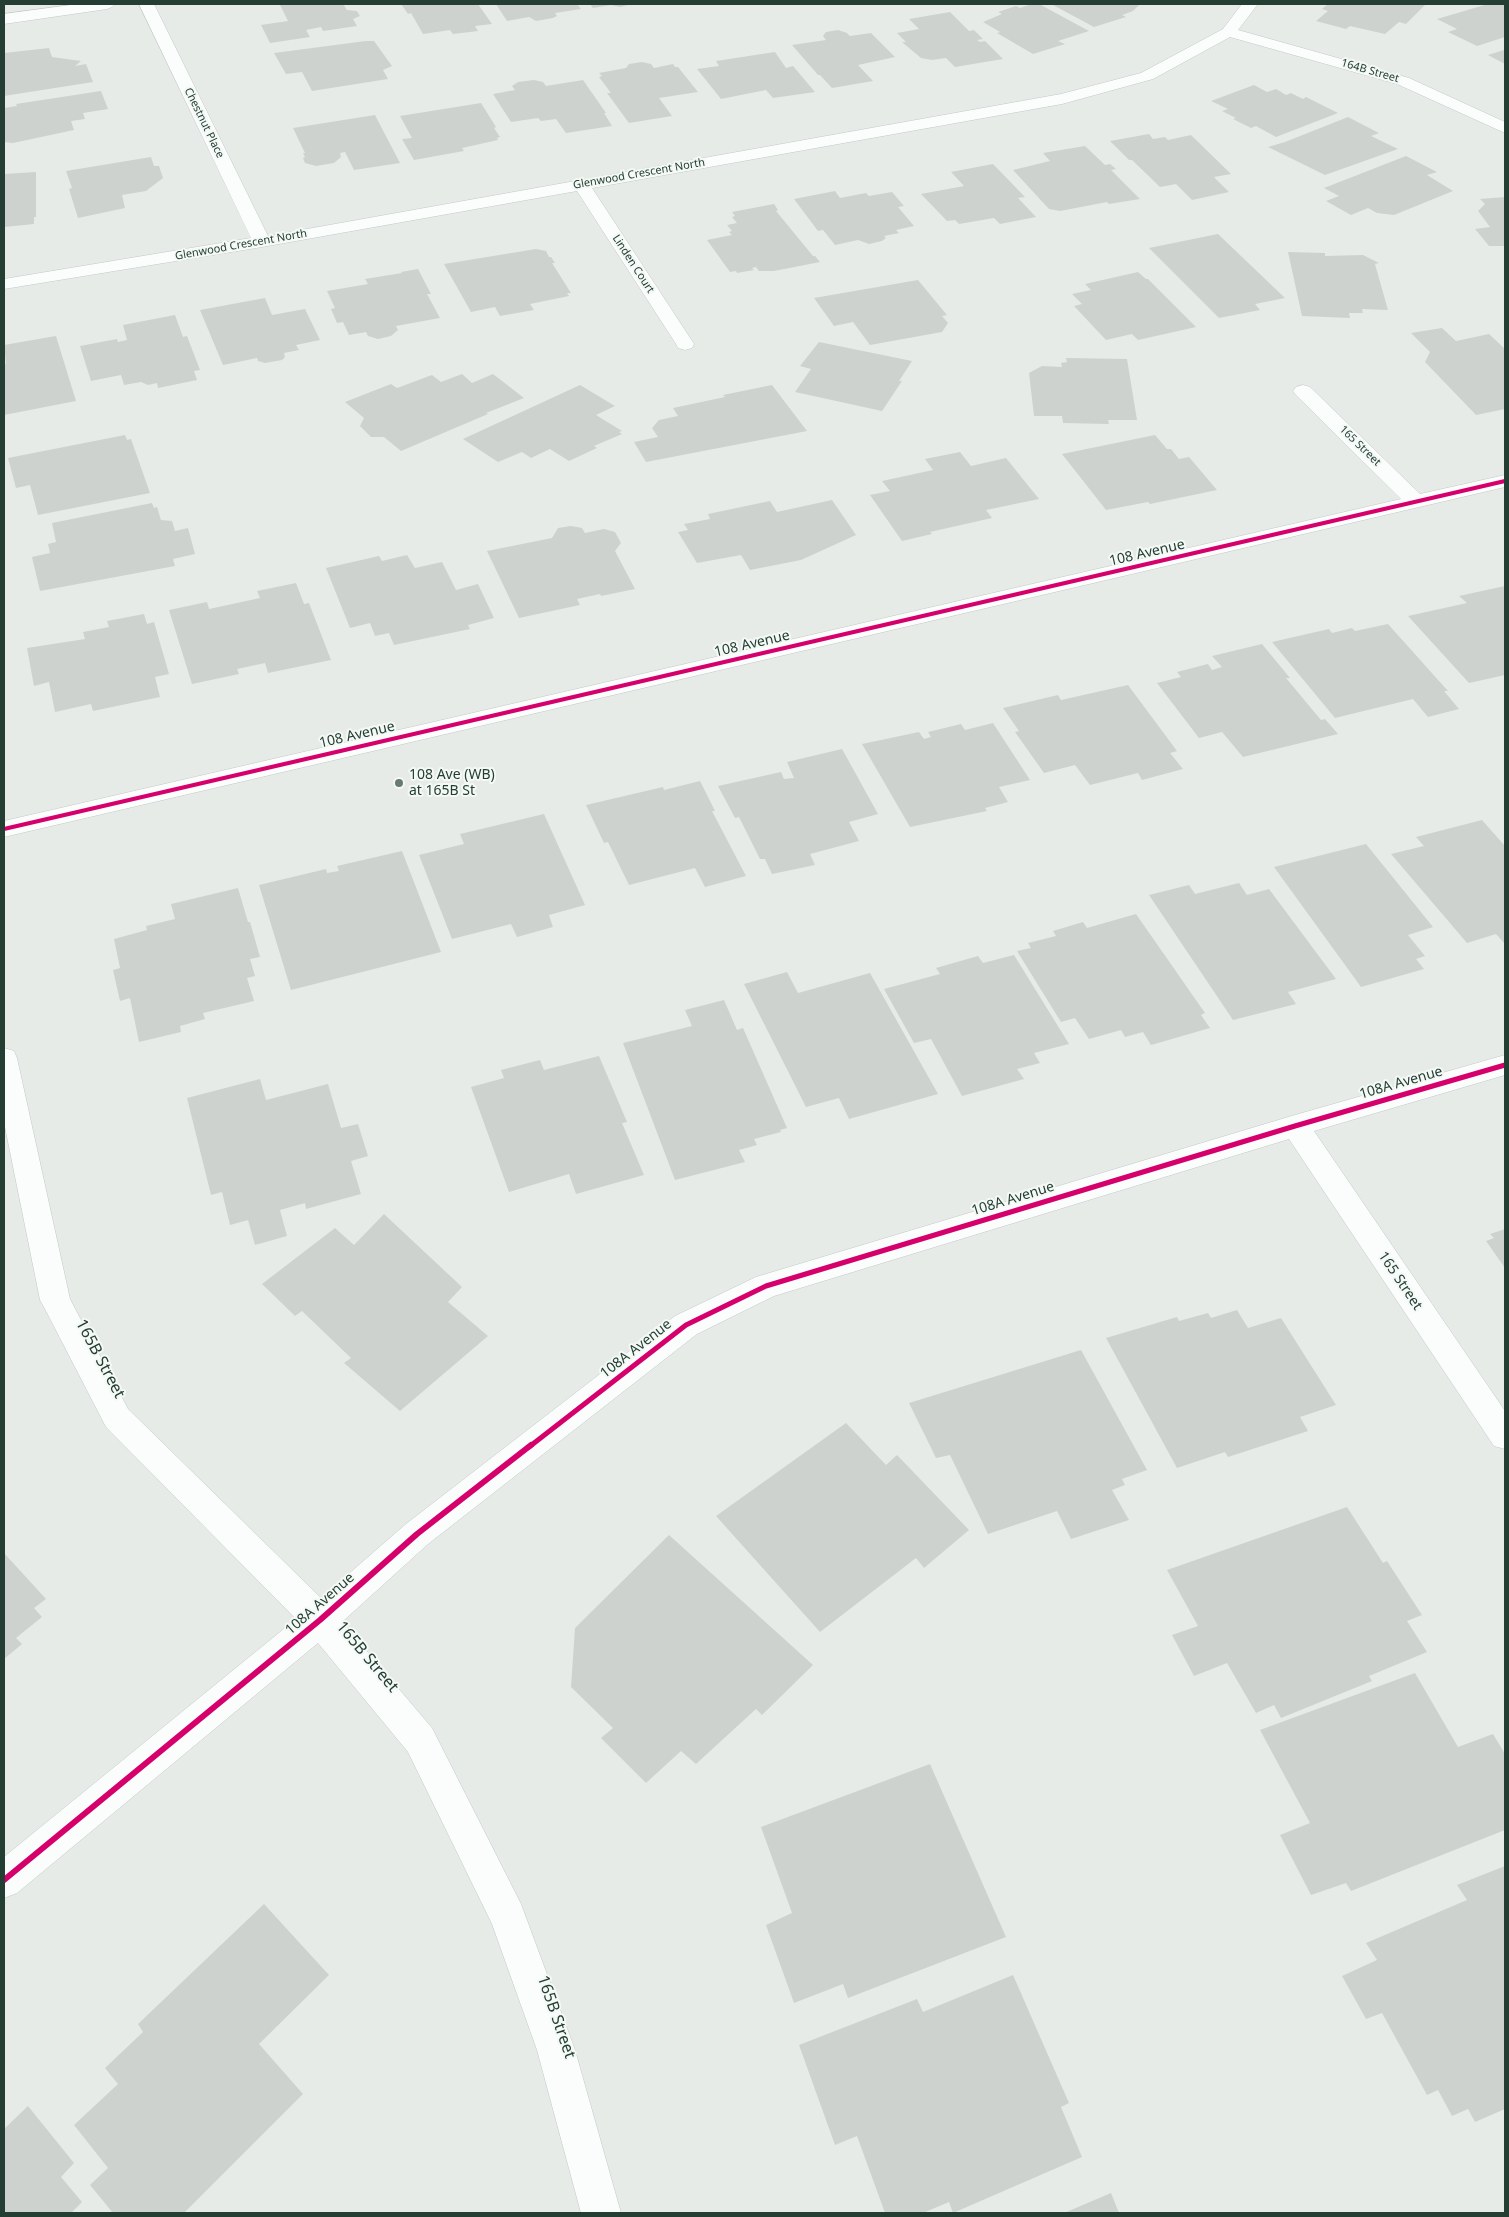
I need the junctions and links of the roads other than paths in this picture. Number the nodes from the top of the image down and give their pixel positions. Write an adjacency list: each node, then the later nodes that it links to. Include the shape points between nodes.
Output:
1 (107, 4): 4 (street)
2 (146, 4): 8 (street, Chestnut Place)
3 (1250, 4): 5 (street, Glenwood Crescent North)
4 (4, 19)
5 (1228, 32): 6 (street, 164B Street, via 1403,80); 7 (street, Glenwood Crescent North, via 1147,76 1062,99)
6 (1505, 128)
7 (581, 184): 8 (street, Glenwood Crescent North); 10 (street, Linden Court)
8 (262, 242): 9 (street, Glenwood Crescent North)
9 (4, 284)
10 (685, 344)
11 (1303, 391): 13 (street, 165 Street)
12 (1505, 482): 13 (street, 108 Avenue)
13 (1416, 502): 14 (street, 108 Avenue)
14 (4, 829)
15 (4, 1058): 19 (street, 165B Street, via 55,1300 117,1418)
16 (1505, 1065): 17 (street, 108A Avenue)
17 (1295, 1126): 18 (street, 165 Street); 19 (street, 108A Avenue, via 766,1286 686,1325 417,1534)
18 (1505, 1436)
19 (320, 1620): 20 (street, 108A Avenue); 21 (street, 165B Street, via 420,1740 508,1917 556,2050)
20 (4, 1880)
21 (601, 2213)

